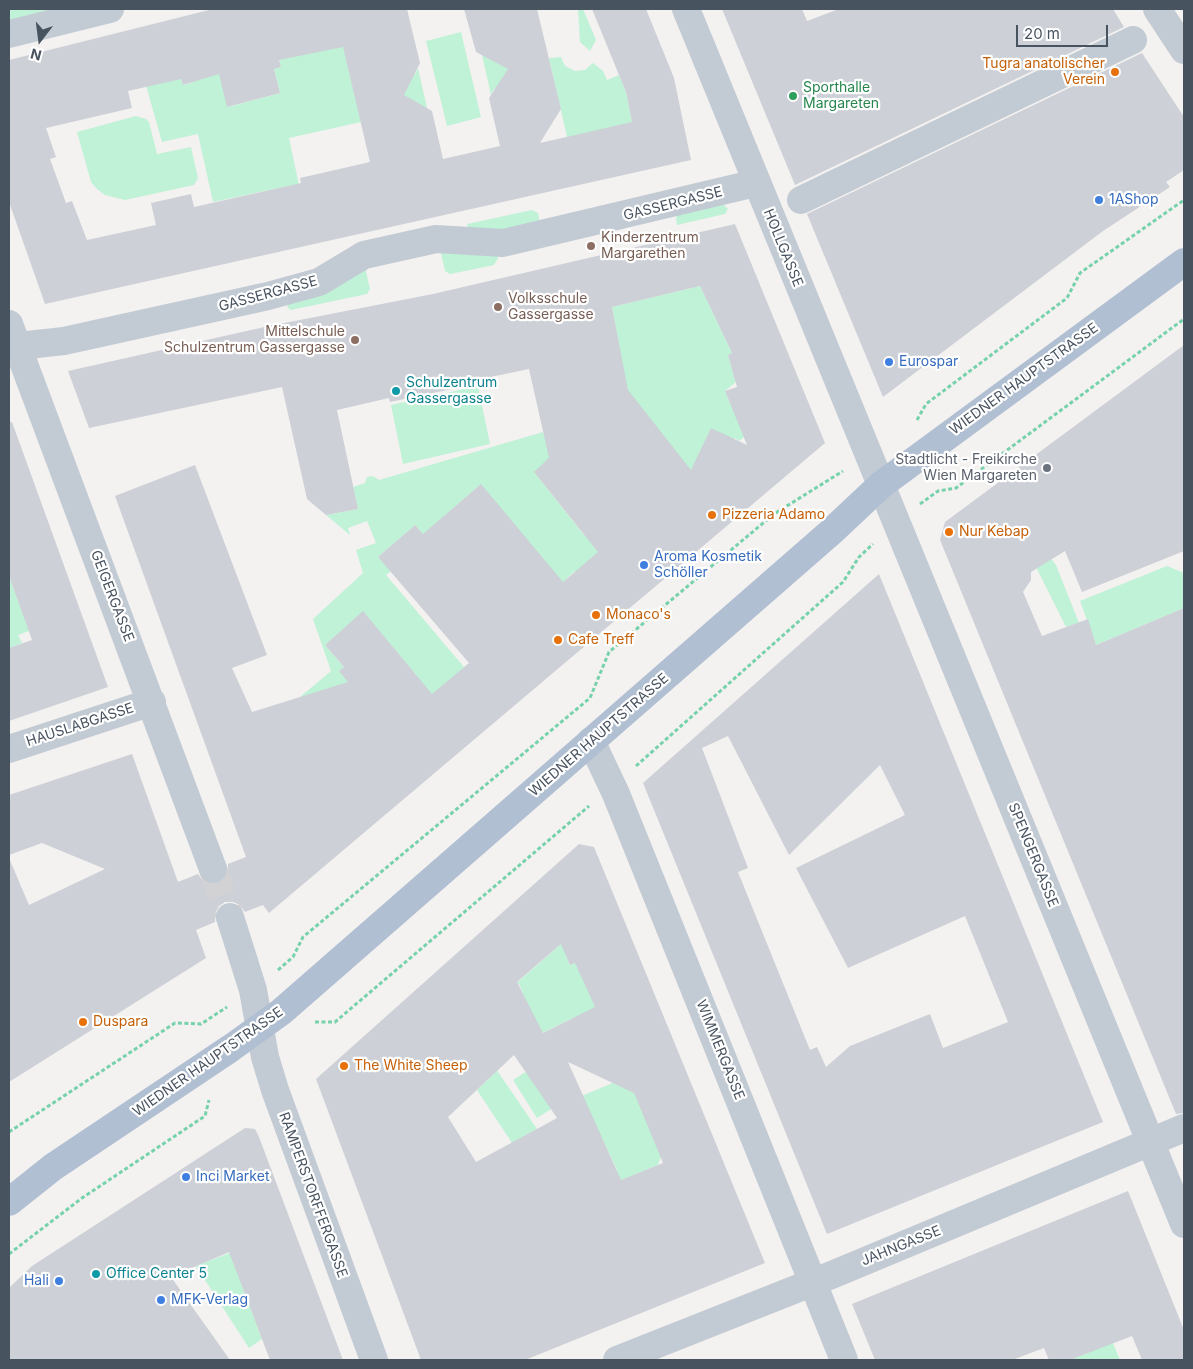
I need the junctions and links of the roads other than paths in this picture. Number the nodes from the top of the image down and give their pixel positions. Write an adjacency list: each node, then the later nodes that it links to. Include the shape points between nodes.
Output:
1 (110, 9): 4 (street)
2 (686, 9): 7 (street, HOLLGASSE)
3 (1157, 9): 6 (street)
4 (9, 34)
5 (1133, 40): 8 (street)
6 (1184, 50)
7 (756, 183): 10 (street, GASSERGASSE, via 503,244 436,239 364,255 320,282 64,342); 11 (street, HOLLGASSE)
8 (801, 200)
9 (1184, 262): 11 (main road, WIEDNER HAUPTSTRASSE)
10 (11, 339): 12 (street, GEIGERGASSE)
11 (881, 485): 13 (main road, WIEDNER HAUPTSTRASSE); 19 (street, SPENGERGASSE)
12 (152, 702): 14 (street, HAUSLABGASSE); 15 (street, GEIGERGASSE)
13 (592, 741): 17 (main road, WIEDNER HAUPTSTRASSE); 22 (street, WIMMERGASSE)
14 (9, 749)
15 (213, 869)
16 (230, 917): 17 (street, via 253,990)
17 (260, 1027): 20 (main road, WIEDNER HAUPTSTRASSE, via 54,1167); 23 (street, RAMPERSTORFFERGASSE, via 275,1090)
18 (1184, 1128): 19 (street, JAHNGASSE)
19 (1150, 1142): 21 (street, SPENGERGASSE); 22 (street, JAHNGASSE)
20 (9, 1202)
21 (1184, 1224)
22 (814, 1282): 24 (street, JAHNGASSE); 25 (street, WIMMERGASSE)
23 (374, 1360)
24 (617, 1360)
25 (844, 1360)

